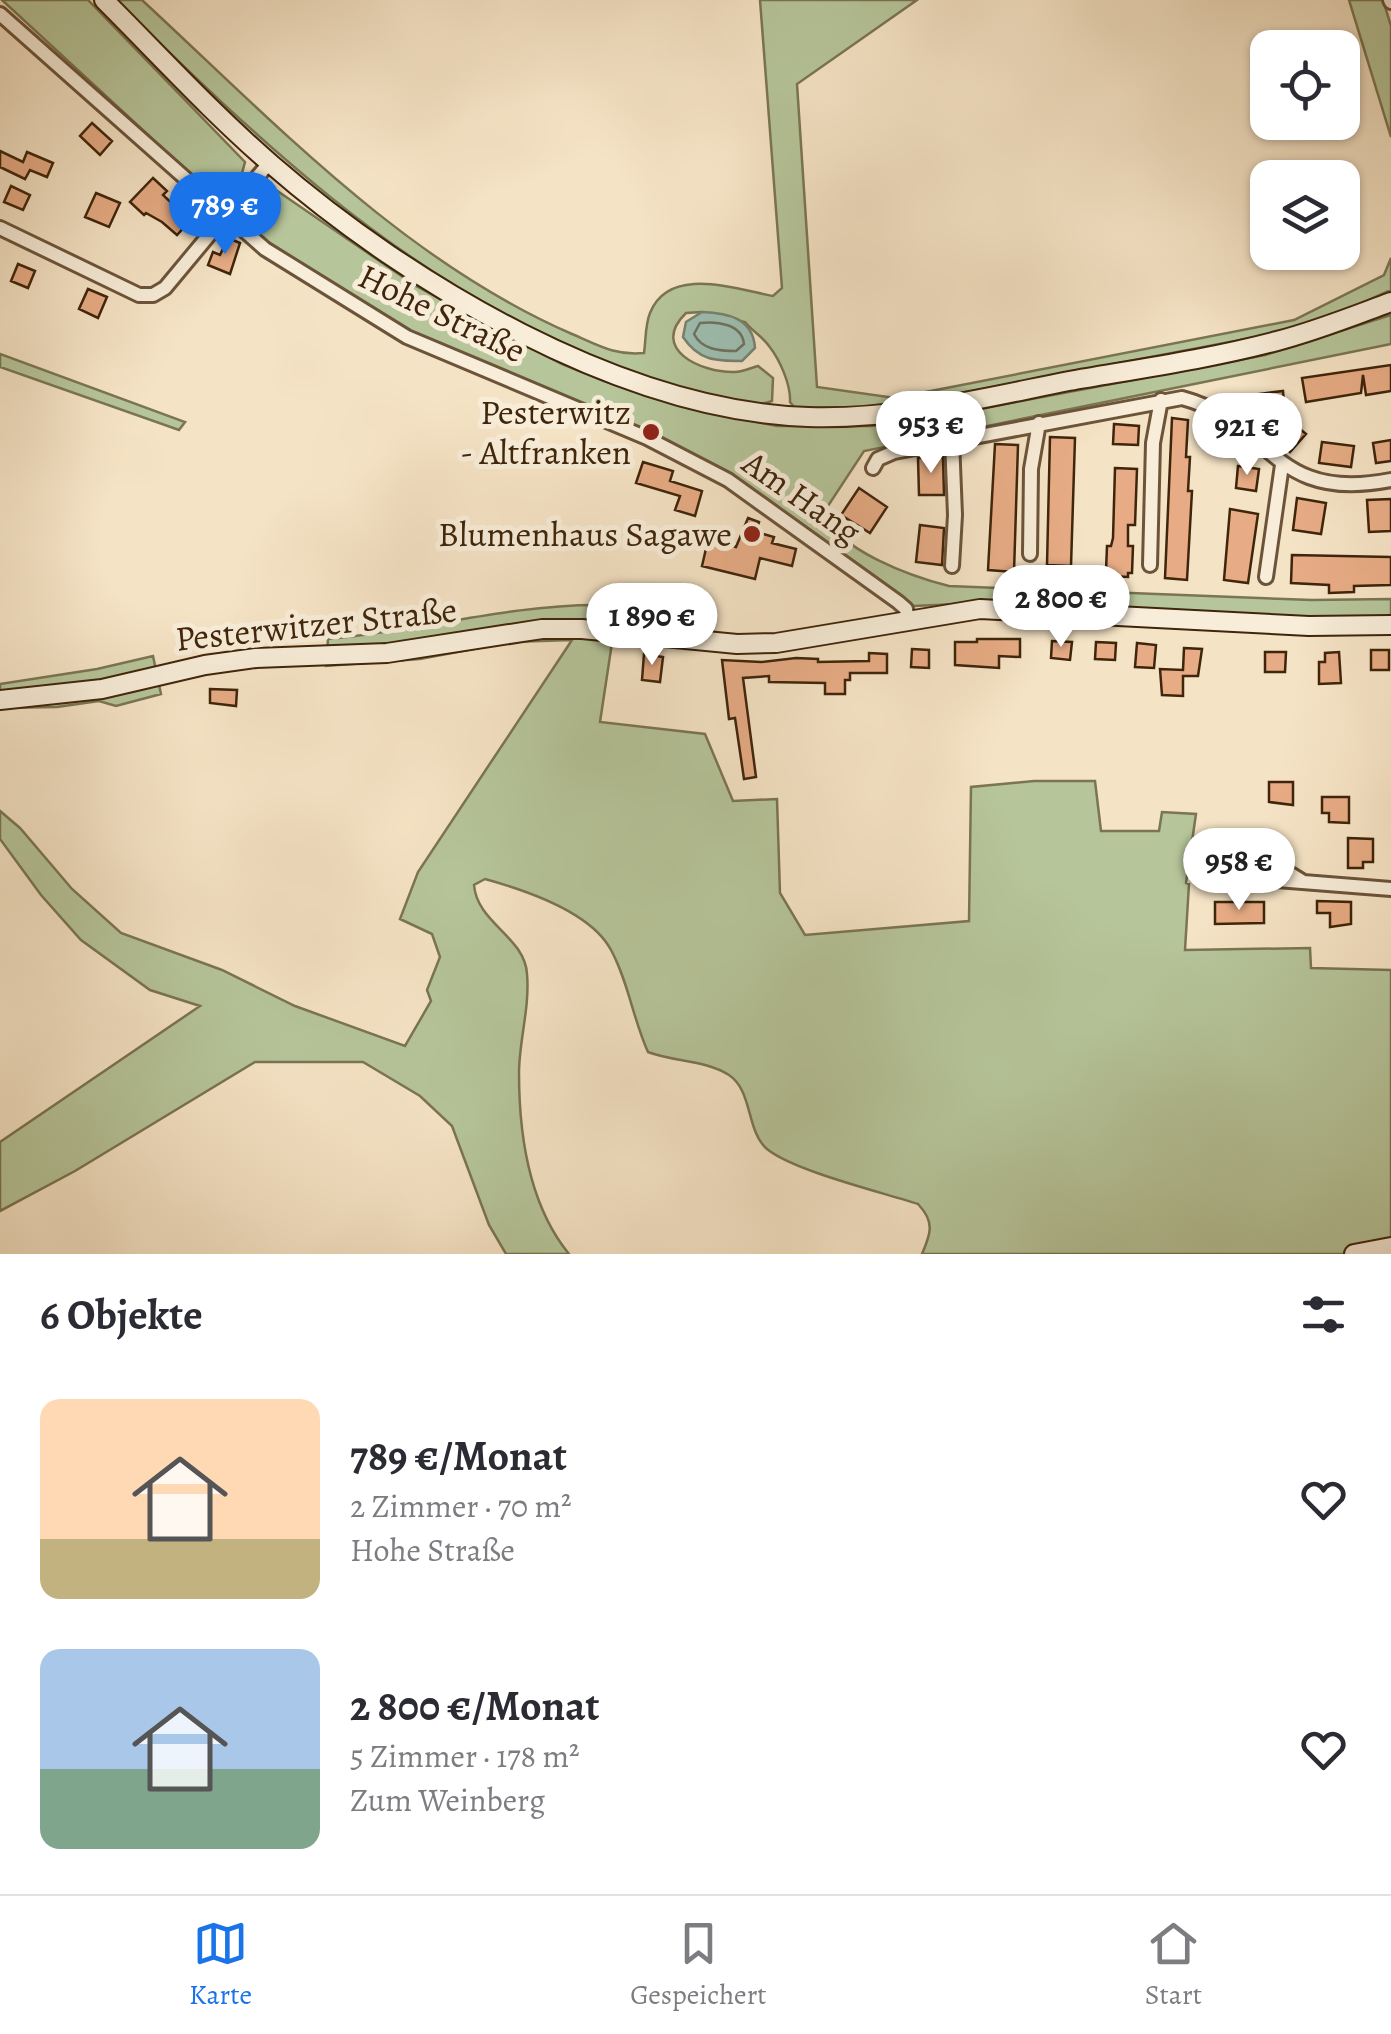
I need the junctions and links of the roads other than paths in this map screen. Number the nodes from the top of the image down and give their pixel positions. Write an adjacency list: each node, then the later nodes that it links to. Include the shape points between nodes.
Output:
1 (104, 0): 3 (street)
2 (0, 14): 4 (street, Hohe Straße)
3 (270, 162): 4 (street); 6 (street, via 337,217 488,314 569,356 655,389 734,409 808,418 890,415 1277,342)
4 (225, 216): 5 (street, via 153,295); 9 (street, Hohe Straße, via 265,249 407,336)
5 (0, 228)
6 (1391, 302)
7 (1161, 400): 8 (street); 11 (street, via 1208,405); 15 (street, via 1153,443)
8 (1039, 423): 10 (street); 14 (street)
9 (647, 438): 18 (street, Am Hang, via 776,512 898,602)
10 (952, 440): 12 (street, via 894,452); 16 (street)
11 (1282, 465): 13 (street, via 1335,485); 17 (street)
12 (874, 468)
13 (1391, 480)
14 (1030, 554)
15 (1150, 565)
16 (952, 566)
17 (1266, 577)
18 (908, 621): 19 (street, Pesterwitzer Straße, via 980,610); 20 (street, Pesterwitzer Straße, via 776,644 582,629 515,632 387,653 256,658 102,689)
19 (1391, 626)
20 (0, 700)
21 (1302, 881): 21 (street, via 1252,851 1239,849 1231,858 1230,869 1240,877); 22 (street)
22 (1391, 889)
23 (1391, 1247): 24 (street)
24 (1354, 1254)

